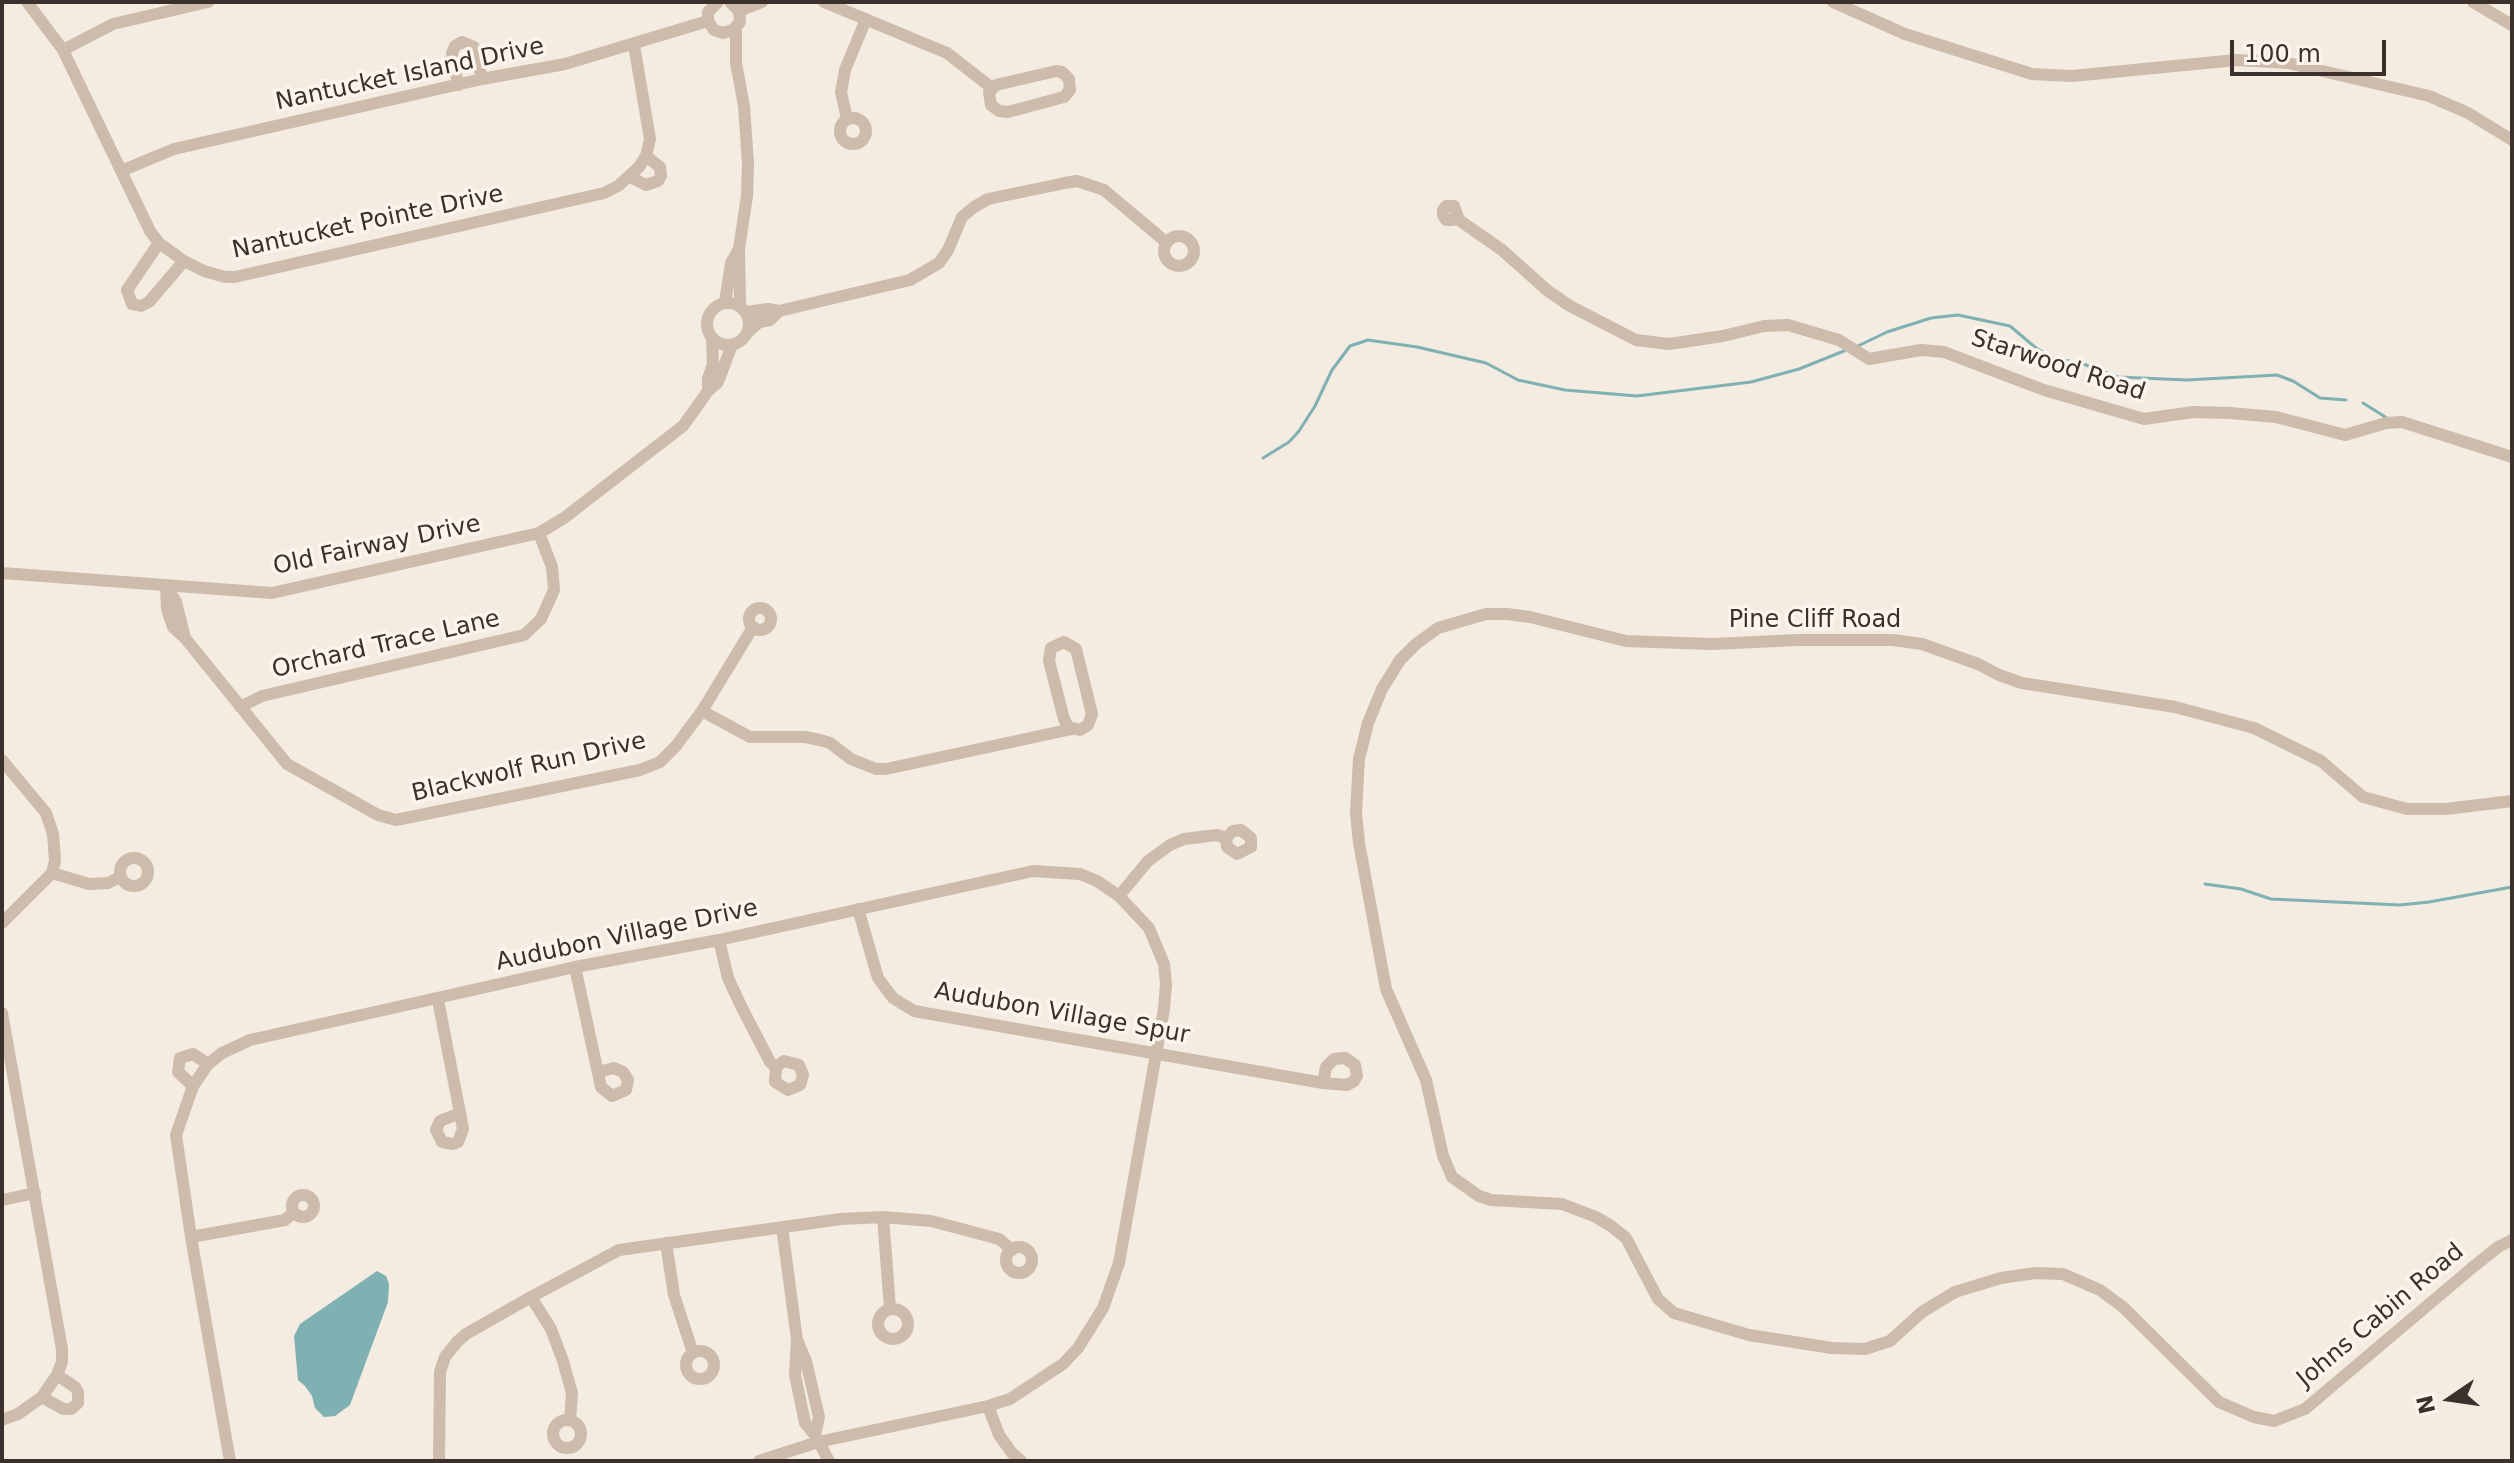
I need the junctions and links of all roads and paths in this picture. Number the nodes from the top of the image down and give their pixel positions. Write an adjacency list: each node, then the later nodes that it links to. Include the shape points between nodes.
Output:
1 (27, 2): 16 (street, Nantucket Pointe Drive)
2 (208, 2): 8 (street)
3 (762, 2): 9 (street)
4 (824, 2): 10 (street)
5 (1833, 2): 22 (street, via 1905,34 2032,74 2072,76 2236,60 2288,63 2429,96)
6 (2473, 2): 12 (street)
7 (713, 4): 11 (street)
8 (183, 5): 16 (street, via 113,24)
9 (734, 6): 13 (street, via 740,22)
10 (866, 19): 20 (street, via 947,53); 21 (street, via 845,70 841,92)
11 (708, 21): 14 (street); 15 (street, Nantucket Island Drive)
12 (2512, 25)
13 (736, 28): 14 (street); 17 (street)
14 (718, 32): 17 (street)
15 (634, 45): 18 (street, Nantucket Island Drive); 23 (street, via 649,120)
16 (63, 50): 24 (street, Nantucket Pointe Drive)
17 (736, 63): 29 (street, via 748,164)
18 (482, 79): 19 (street, Nantucket Island Drive); 19 (street, via 474,47 462,42 452,53)
19 (458, 85): 24 (street, Nantucket Island Drive, via 174,149)
20 (992, 88): 20 (street, via 991,105 1004,112 1064,97 1070,84 1056,71)
21 (847, 119)
22 (2512, 140)
23 (646, 156): 25 (street, Nantucket Pointe Drive); 25 (street, via 660,167 659,179 646,185)
24 (121, 171): 28 (street, Nantucket Pointe Drive)
25 (630, 177): 30 (street, Nantucket Pointe Drive, via 604,193 235,277 215,275)
26 (1457, 216): 38 (street, Starwood Road, via 1548,291 1636,340 1669,344 1788,325 1839,340 1869,359 1921,350 1944,352 2044,390 2144,419 2230,413 2276,417 2345,435 2402,422)
27 (1166, 242): 33 (street, via 1104,190 1077,181 1065,183 988,199 974,207 962,217 939,263 910,280)
28 (159, 243): 30 (street, Nantucket Pointe Drive); 30 (street, via 127,290 132,304 149,302)
29 (739, 249): 31 (street, via 731,263); 32 (street)
30 (184, 261)
31 (725, 302): 32 (street); 35 (street, via 708,316)
32 (743, 309): 33 (street); 34 (street)
33 (779, 311): 34 (street)
34 (747, 333): 36 (street)
35 (712, 338): 36 (street); 37 (street, Old Fairway Drive)
36 (732, 345): 37 (street, Old Fairway Drive, via 718,382)
37 (708, 391): 39 (street, Old Fairway Drive, via 683,426)
38 (2512, 457)
39 (539, 533): 41 (street, Old Fairway Drive, via 272,593); 43 (street, Orchard Trace Lane, via 554,590 541,619 524,635 262,696)
40 (2, 573): 41 (street, Old Fairway Drive)
41 (166, 586): 43 (street, Blackwolf Run Drive, via 173,627)
42 (753, 627): 44 (street, Blackwolf Run Drive)
43 (240, 707): 44 (street, Blackwolf Run Drive, via 287,764 396,820 640,770 669,754)
44 (702, 711): 45 (street, via 750,737 813,738 869,767 886,769)
45 (1072, 729): 45 (street, via 1085,729 1092,714 1076,649 1064,642 1055,644 1049,657 1064,719)
46 (1359, 759): 48 (street, Pine Cliff Road, via 1382,689 1416,644 1438,628 1462,620 1507,614 1626,641 1922,644 2022,683 2163,705 2254,728 2321,761 2363,797 2407,809); 73 (street, Johns Cabin Road, via 1359,843 1386,989 1426,1080 1452,1177 1491,1200 1562,1204 1596,1217 1626,1238 1658,1299 1674,1313 1749,1335 1865,1349 1890,1341 1955,1292 2001,1278 2063,1274 2123,1307 2219,1402 2274,1421 2305,1409)
47 (2, 760): 50 (street, via 46,813 55,848)
48 (2512, 801)
49 (1226, 838): 52 (street, via 1212,835 1170,845 1148,861)
50 (52, 873): 51 (street, via 89,884); 54 (street)
51 (120, 877)
52 (1119, 896): 53 (street, Audubon Village Drive, via 1080,874 1033,871); 59 (street, Audubon Village Drive, via 1149,928 1164,964)
53 (858, 909): 55 (street, Audubon Village Drive); 59 (street, Audubon Village Spur, via 878,978 904,1006)
54 (2, 923)
55 (719, 940): 56 (street, Audubon Village Drive); 62 (street, via 728,978)
56 (575, 967): 57 (street, Audubon Village Drive); 63 (street)
57 (438, 1000): 61 (street, Audubon Village Drive, via 250,1040); 66 (street)
58 (2, 1013): 60 (street)
59 (1157, 1052): 64 (street, Audubon Village Spur); 81 (street, Audubon Village Drive, via 1119,1263 1103,1308 1063,1364 1028,1389)
60 (7, 1063): 67 (street)
61 (208, 1064): 65 (street, Audubon Village Drive); 65 (street, via 193,1054 180,1058 178,1072)
62 (776, 1067)
63 (598, 1072): 63 (street, via 608,1094 626,1090 623,1072)
64 (1323, 1083)
65 (193, 1086): 72 (street, Audubon Village Drive, via 176,1135)
66 (460, 1113): 66 (street, via 461,1138 453,1144 442,1142 437,1134 440,1121)
67 (35, 1193): 68 (street); 79 (street, via 61,1335)
68 (2, 1200)
69 (294, 1212): 72 (street, via 285,1220)
70 (883, 1217): 71 (street); 75 (street, via 943,1224 999,1239); 77 (street)
71 (782, 1227): 74 (street); 84 (street, via 797,1340 795,1375 805,1423)
72 (191, 1237): 86 (street, Audubon Village Drive)
73 (2512, 1240)
74 (666, 1243): 76 (street, via 619,1250); 78 (street, via 674,1295)
75 (1012, 1250)
76 (531, 1297): 83 (street, via 551,1329 568,1377); 87 (street, via 466,1334 445,1357 439,1382)
77 (890, 1308)
78 (693, 1353)
79 (57, 1375): 80 (street); 80 (street, via 75,1387 78,1403 63,1409)
80 (42, 1397): 82 (street)
81 (988, 1406): 84 (street, Audubon Village Drive); 91 (street, via 999,1435)
82 (2, 1420)
83 (570, 1420)
84 (816, 1438): 85 (street, Audubon Village Drive); 89 (street); 90 (street)
85 (776, 1459): 88 (street, Audubon Village Drive)
86 (230, 1461)
87 (439, 1461)
88 (759, 1461)
89 (817, 1461)
90 (829, 1461)
91 (1021, 1461)

